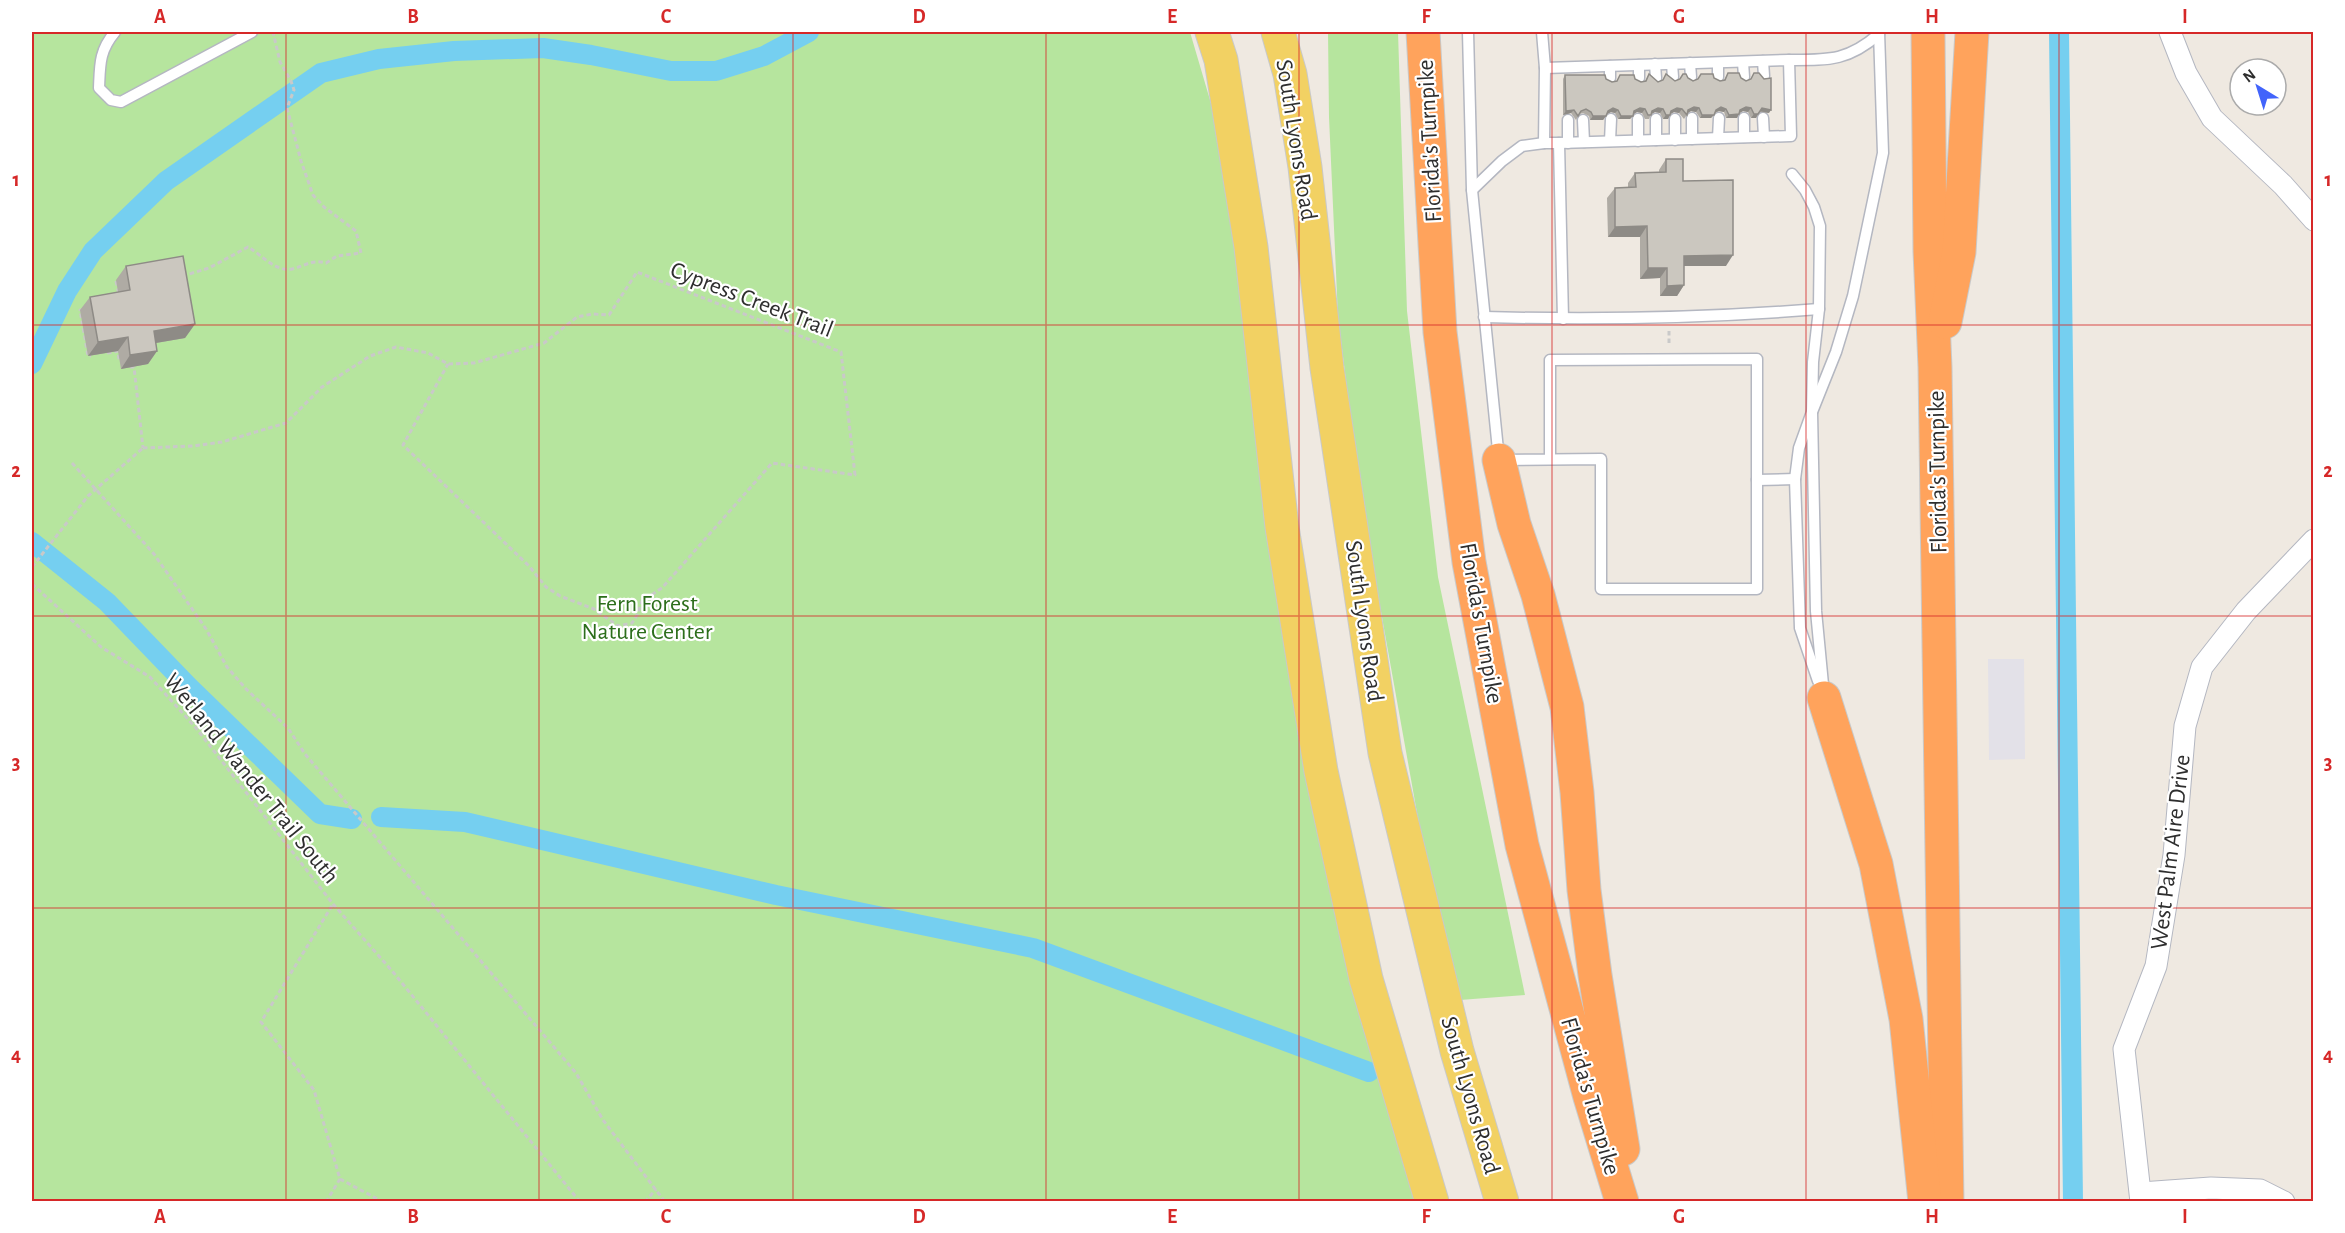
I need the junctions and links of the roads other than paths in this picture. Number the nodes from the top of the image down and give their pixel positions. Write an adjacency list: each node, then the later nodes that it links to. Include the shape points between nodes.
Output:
1 (115, 32): 2 (lane, via 105,44 99,88 111,100 121,102)
2 (252, 32)
3 (1212, 32): 68 (main road, via 1221,60 1251,247 1282,527 1321,771 1366,979)
4 (1278, 32): 69 (main road, South Lyons Road, via 1290,74 1305,167 1327,368 1384,753 1457,1051)
5 (1423, 32): 70 (highway, Florida's Turnpike, via 1440,333 1469,562 1522,845 1590,1097)
6 (1468, 32): 54 (lane)
7 (1542, 32): 22 (lane)
8 (1928, 32): 59 (highway, Florida's Turnpike)
9 (1972, 32): 59 (highway, via 1959,252)
10 (2170, 32): 55 (street, via 2186,72 2212,118 2283,185)
11 (1879, 33): 12 (lane, via 1847,56); 60 (lane, via 1883,153 1853,296)
12 (1789, 60): 13 (lane); 42 (lane, via 1791,136)
13 (1762, 61): 14 (lane); 23 (lane)
14 (1743, 62): 16 (lane); 27 (lane)
15 (1690, 63): 16 (lane); 18 (lane); 25 (lane)
16 (1718, 63): 26 (lane)
17 (1655, 64): 18 (lane); 19 (lane); 31 (lane)
18 (1672, 64): 24 (lane)
19 (1639, 65): 20 (lane); 30 (lane)
20 (1610, 66): 21 (lane); 29 (lane)
21 (1582, 67): 22 (lane, via 1567,73); 28 (lane)
22 (1545, 68): 51 (lane)
23 (1764, 76)
24 (1673, 77)
25 (1691, 77)
26 (1718, 77)
27 (1744, 77)
28 (1583, 78)
29 (1610, 78)
30 (1639, 78)
31 (1656, 78)
32 (1763, 117): 42 (lane)
33 (1692, 118): 45 (lane)
34 (1719, 118): 44 (lane)
35 (1744, 118): 43 (lane)
36 (1611, 119): 48 (lane)
37 (1638, 119): 49 (lane)
38 (1656, 119): 46 (lane)
39 (1675, 119): 47 (lane)
40 (1568, 120): 52 (lane)
41 (1583, 120): 50 (lane)
42 (1764, 136): 43 (lane)
43 (1744, 137): 44 (lane)
44 (1718, 138): 45 (lane)
45 (1692, 139): 47 (lane)
46 (1656, 140): 47 (lane); 49 (lane)
47 (1675, 140)
48 (1610, 141): 49 (lane); 50 (lane)
49 (1638, 141)
50 (1584, 142): 52 (lane)
51 (1544, 143): 52 (lane); 54 (lane, via 1522,146)
52 (1564, 143): 58 (lane)
53 (1792, 174): 56 (lane, via 1805,190 1820,226)
54 (1472, 190): 57 (lane)
55 (2313, 220)
56 (1819, 309): 58 (lane); 60 (lane)
57 (1484, 316): 58 (lane); 61 (lane)
58 (1563, 319)
59 (1935, 367): 72 (highway, Florida's Turnpike)
60 (1812, 412): 63 (lane, via 1799,448); 66 (lane, via 1816,611)
61 (1499, 459): 62 (lane); 70 (highway, via 1514,524 1568,706 1584,890 1626,1167)
62 (1550, 459): 64 (lane, via 1550,360 1757,358); 64 (lane, via 1601,459 1601,590 1757,589)
63 (1795, 479): 64 (lane); 66 (lane, via 1800,627)
64 (1757, 480)
65 (2313, 540): 67 (street, West Palm Aire Drive, via 2246,611 2202,667 2185,726 2174,855 2156,966 2124,1049)
66 (1824, 698): 71 (highway, via 1876,864 1906,1019)
67 (2141, 1197): 73 (street, via 2211,1188 2260,1190)
68 (1432, 1202)
69 (1502, 1202)
70 (1623, 1202)
71 (1925, 1202)
72 (1947, 1202)
73 (2284, 1202)

